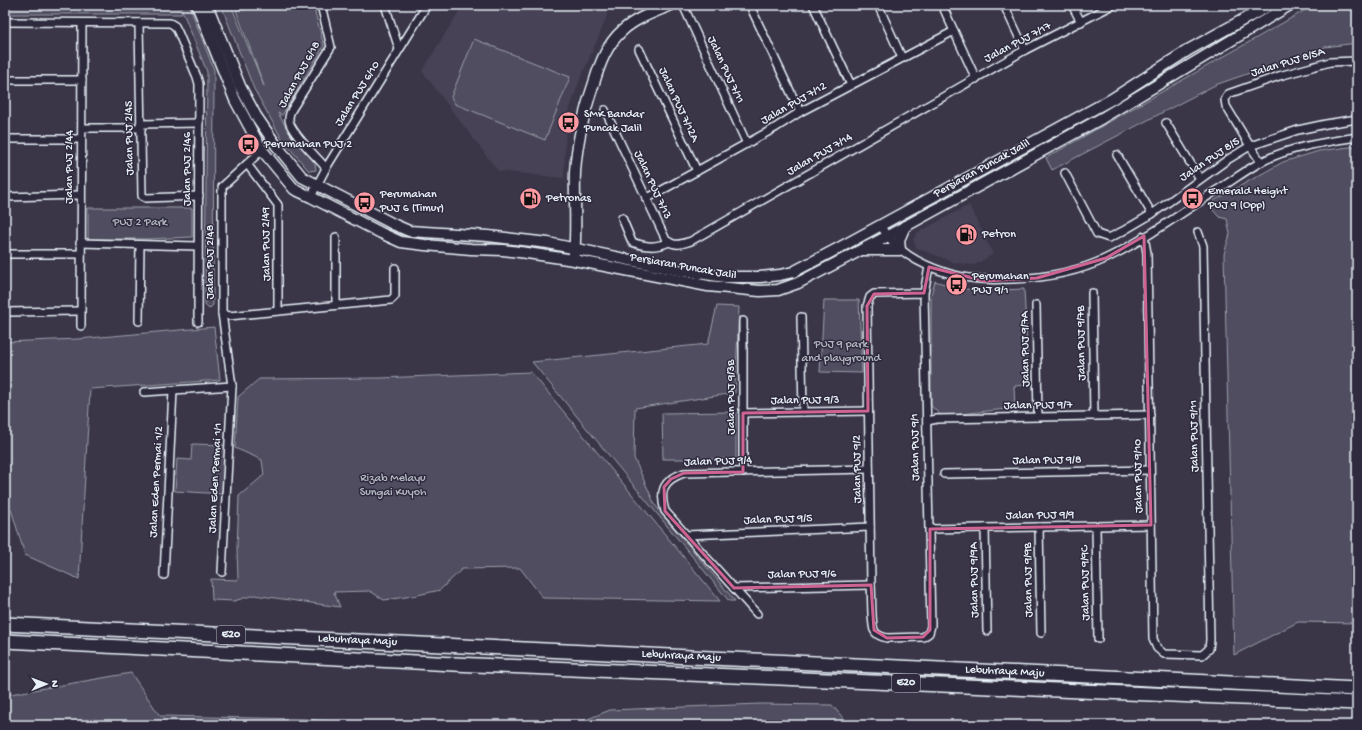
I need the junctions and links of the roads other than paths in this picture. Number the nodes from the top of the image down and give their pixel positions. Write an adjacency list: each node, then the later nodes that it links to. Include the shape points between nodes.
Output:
1 (196, 5): 43 (main road, Persiaran Puncak Jalil, via 235,100)
2 (207, 5): 51 (main road, Persiaran Puncak Jalil, via 240,86 256,116 302,177)
3 (321, 5): 47 (street, Jalan PUJ 6/18, via 331,47 292,109 289,118 292,128)
4 (385, 5): 23 (street)
5 (427, 5): 23 (street, Jalan PUJ 6/10)
6 (671, 5): 61 (main road, via 643,17 624,29 609,46 598,70 578,145 575,171)
7 (682, 5): 41 (street, Jalan PUJ 7/11)
8 (813, 5): 30 (street)
9 (878, 5): 25 (street)
10 (942, 5): 21 (street)
11 (1004, 5): 24 (street)
12 (1072, 5): 19 (street)
13 (1113, 5): 19 (street, Jalan PUJ 7/17)
14 (1270, 5): 59 (main road, Persiaran Puncak Jalil, via 1190,49 1112,99)
15 (1286, 6): 60 (main road, Persiaran Puncak Jalil, via 1102,118)
16 (752, 10): 32 (street)
17 (5, 22): 20 (street)
18 (139, 22): 20 (street); 35 (street, Jalan PUJ 2/46, via 170,23 175,26 198,80); 36 (street, Jalan PUJ 2/45)
19 (1081, 22): 24 (street, Jalan PUJ 7/17)
20 (82, 23): 29 (street, Jalan PUJ 2/44)
21 (954, 31): 25 (street, Jalan PUJ 7/12); 27 (street)
22 (639, 48): 48 (street, Jalan PUJ 7/12A)
23 (399, 49): 47 (street, Jalan PUJ 6/10)
24 (1025, 50): 27 (street, Jalan PUJ 7/17)
25 (902, 58): 30 (street, Jalan PUJ 7/12)
26 (1357, 61): 42 (street, Jalan PUJ 8/5A, via 1330,62 1228,94 1225,103)
27 (976, 79): 67 (street, Jalan PUJ 7/14, via 691,241 679,245)
28 (5, 80): 29 (street)
29 (82, 80): 37 (street, Jalan PUJ 2/44)
30 (851, 85): 32 (street, Jalan PUJ 7/12)
31 (605, 110): 56 (street, Jalan PUJ 7/13)
32 (800, 112): 41 (street, Jalan PUJ 7/12)
33 (1357, 119): 42 (street, Jalan PUJ 8/5, via 1298,130)
34 (1166, 123): 50 (street)
35 (198, 124): 36 (street); 53 (street, Jalan PUJ 2/46)
36 (140, 126): 37 (street); 53 (street, Jalan PUJ 2/45, via 142,196)
37 (82, 128): 40 (street, Jalan PUJ 2/44)
38 (1357, 137): 45 (street, via 1292,150)
39 (5, 139): 40 (street)
40 (81, 139): 52 (street, Jalan PUJ 2/44)
41 (747, 144): 48 (street, Jalan PUJ 7/12)
42 (1250, 146): 45 (street); 50 (street, Jalan PUJ 8/5)
43 (262, 150): 46 (street, Jalan PUJ 2/48); 55 (main road, Persiaran Puncak Jalil, via 294,189)
44 (1117, 155): 57 (street)
45 (1261, 162): 65 (street)
46 (247, 164): 85 (street, Jalan PUJ 2/49, via 278,205); 87 (street, Jalan PUJ 2/48, via 222,188)
47 (326, 168): 51 (street, Jalan PUJ 6/10)
48 (696, 171): 56 (street, Jalan PUJ 7/12)
49 (1065, 173): 57 (street, Jalan PUJ 8/5, via 1097,234 1109,238)
50 (1200, 179): 57 (street, Jalan PUJ 8/5)
51 (317, 184): 55 (street, Jalan PUJ 6/10); 69 (main road, Persiaran Puncak Jalil, via 409,231 488,236)
52 (81, 195): 54 (street); 66 (street, Jalan PUJ 2/44)
53 (199, 196): 70 (street, Jalan PUJ 2/46)
54 (5, 197)
55 (311, 197): 77 (main road, Persiaran Puncak Jalil, via 401,242 503,250)
56 (646, 199): 67 (street, Jalan PUJ 7/13, via 666,240)
57 (1152, 214)
58 (622, 218): 67 (street, Jalan PUJ 7/14, via 632,242 650,246)
59 (880, 225): 64 (street); 74 (main road, Persiaran Puncak Jalil, via 793,272 760,277 725,277)
60 (905, 226): 64 (main road, Persiaran Puncak Jalil); 73 (main road, via 899,240)
61 (576, 228): 69 (main road, via 567,240); 71 (main road); 74 (main road, via 581,242)
62 (1198, 232): 124 (street, Jalan PUJ 9/11, via 1203,246)
63 (336, 236): 82 (street)
64 (886, 236): 72 (main road, Persiaran Puncak Jalil); 73 (street)
65 (1144, 236): 78 (street, via 1106,258 1073,270 1037,278 985,281); 99 (street, Jalan PUJ 9/10, via 1147,253)
66 (80, 243): 68 (street, Jalan PUJ 2/48); 76 (street, Jalan PUJ 2/44)
67 (671, 243)
68 (140, 245): 70 (street, Jalan PUJ 2/48); 89 (street)
69 (556, 245): 71 (main road, Persiaran Puncak Jalil)
70 (197, 246): 91 (street, Jalan PUJ 2/46)
71 (575, 248): 74 (main road, Persiaran Puncak Jalil); 77 (main road)
72 (861, 250): 73 (main road); 77 (main road, Persiaran Puncak Jalil, via 788,287 760,291 708,286)
73 (900, 250): 78 (street)
74 (592, 252)
75 (5, 254): 76 (street)
76 (80, 254): 84 (street, Jalan PUJ 2/44)
77 (574, 260)
78 (929, 267): 80 (street, Jalan PUJ 9/1)
79 (395, 268): 82 (street, Jalan PUJ 2/48, via 394,298 391,300)
80 (924, 293): 96 (street, Jalan PUJ 9/2, via 879,294 868,300); 102 (street, Jalan PUJ 9/1)
81 (1092, 293): 100 (street, Jalan PUJ 9/7B)
82 (336, 305): 85 (street, Jalan PUJ 2/48)
83 (1036, 305): 101 (street, Jalan PUJ 9/7A)
84 (80, 311): 86 (street); 92 (street, Jalan PUJ 2/44)
85 (278, 311): 87 (street, Jalan PUJ 2/48, via 229,316)
86 (5, 312)
87 (222, 313): 93 (street, Jalan Eden Permai 1/1)
88 (801, 317): 97 (street)
89 (139, 321)
90 (743, 321): 98 (street, Jalan PUJ 9/3B)
91 (198, 322)
92 (81, 326)
93 (232, 386): 94 (street); 114 (street, Jalan Eden Permai 1/1)
94 (173, 390): 95 (street); 115 (street, Jalan Eden Permai 1/2)
95 (144, 392)
96 (868, 411): 97 (street, Jalan PUJ 9/3); 103 (street, Jalan PUJ 9/2)
97 (803, 412): 98 (street, Jalan PUJ 9/3)
98 (743, 413): 105 (street, Jalan PUJ 9/3B)
99 (1150, 415): 100 (street, Jalan PUJ 9/7); 104 (street, Jalan PUJ 9/10)
100 (1094, 416): 101 (street, Jalan PUJ 9/7)
101 (1038, 417): 102 (street, Jalan PUJ 9/7)
102 (927, 421): 112 (street, Jalan PUJ 9/1)
103 (869, 469): 105 (street, Jalan PUJ 9/4); 109 (street, Jalan PUJ 9/2)
104 (1150, 470): 106 (street, Jalan PUJ 9/8); 107 (street, Jalan PUJ 9/10)
105 (743, 472): 113 (street, Jalan PUJ 9/4, via 684,473 667,482 662,493 665,511)
106 (944, 474)
107 (1151, 525): 108 (street, Jalan PUJ 9/9); 124 (street, Jalan PUJ 9/10, via 1154,644 1164,654 1202,655 1208,649)
108 (1096, 526): 110 (street, Jalan PUJ 9/9); 123 (street, Jalan PUJ 9/9C)
109 (870, 527): 113 (street, Jalan PUJ 9/5); 116 (street, Jalan PUJ 9/2)
110 (1039, 527): 111 (street, Jalan PUJ 9/9); 122 (street, Jalan PUJ 9/9B)
111 (985, 528): 112 (street, Jalan PUJ 9/9); 121 (street, Jalan PUJ 9/9A)
112 (930, 529): 120 (street, Jalan PUJ 9/1)
113 (687, 536): 117 (street, Jalan PUJ 9/4)
114 (222, 572)
115 (164, 575)
116 (871, 585): 117 (street, Jalan PUJ 9/6); 120 (street, Jalan PUJ 9/2, via 873,626 879,636 923,637 929,633)
117 (734, 588): 118 (street, Jalan PUJ 9/4)
118 (757, 614)
119 (5, 624): 126 (highway, Lebuhraya Maju / E20)
120 (931, 626)
121 (987, 631)
122 (1042, 633)
123 (1098, 639)
124 (1210, 640)
125 (5, 642): 127 (highway, Lebuhraya Maju / E20)
126 (1357, 689)
127 (1357, 703)

